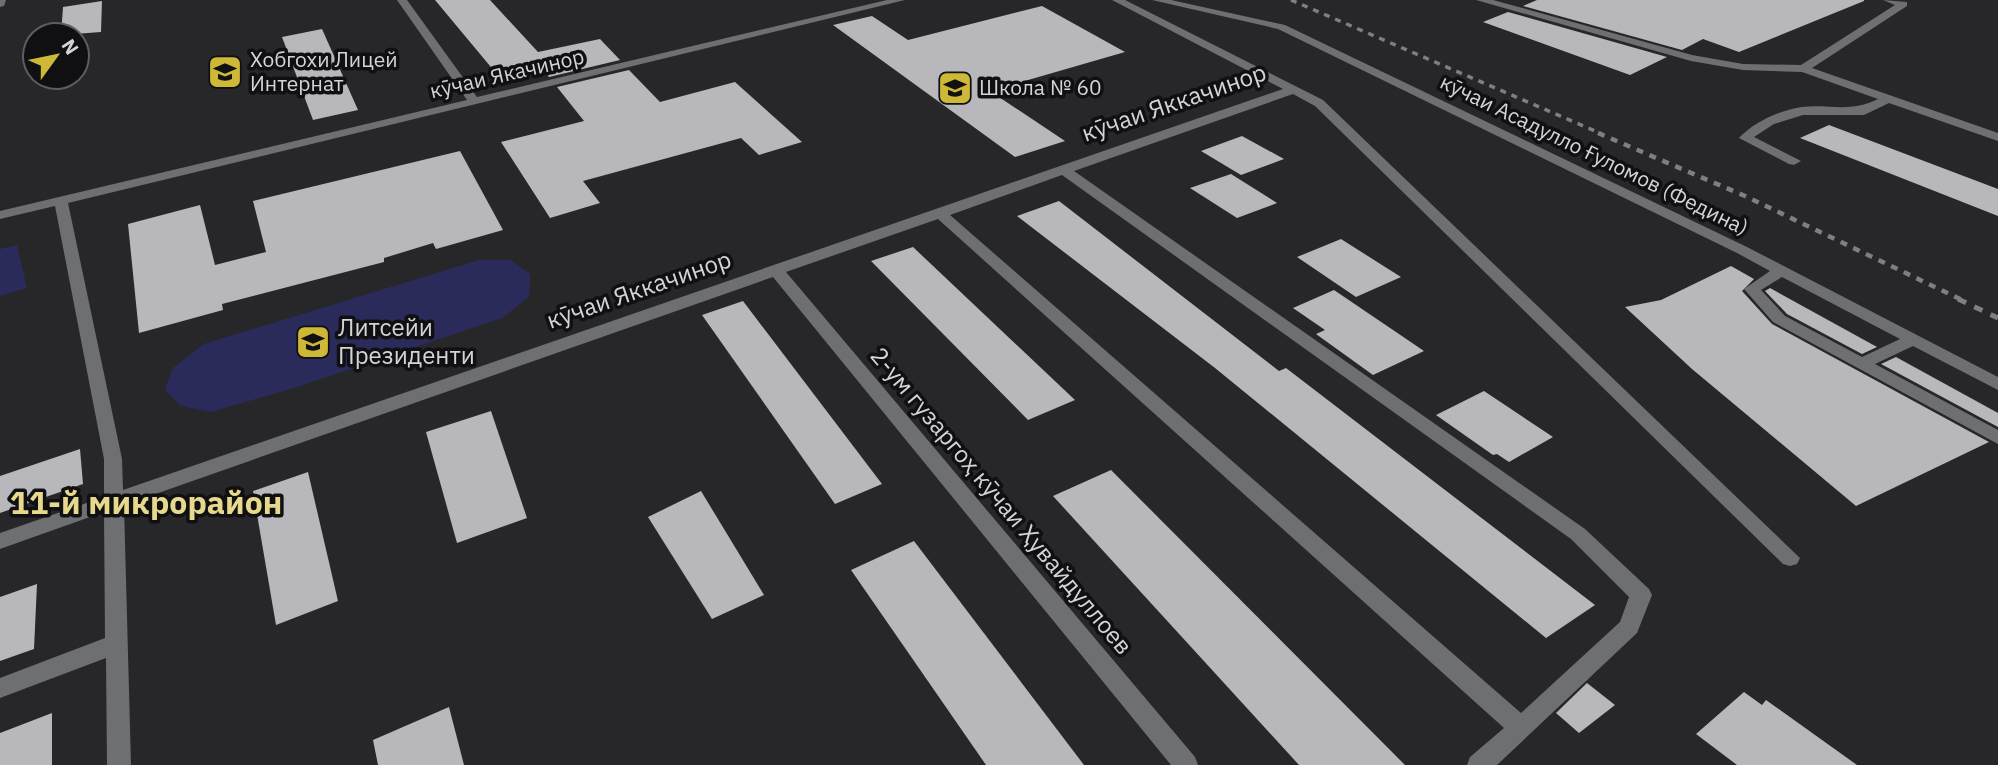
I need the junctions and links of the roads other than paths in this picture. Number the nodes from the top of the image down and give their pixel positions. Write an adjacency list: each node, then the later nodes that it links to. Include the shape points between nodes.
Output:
1 (402, 0): 11 (street)
2 (901, 0): 11 (street, кӯчаи Якачинор)
3 (1117, 0): 9 (street)
4 (1157, 0): 19 (street, кӯчаи Асадулло Ғуломов (Федина), via 1281,27)
5 (1481, 0): 8 (street, via 1691,58)
6 (1888, 0): 7 (street)
7 (1909, 2): 8 (street)
8 (1803, 69): 10 (street)
9 (1296, 89): 14 (street, кӯчаи Яккачинор); 26 (street, via 1319,103)
10 (1887, 99): 12 (street); 13 (street, via 1864,111 1802,111 1770,121 1745,138)
11 (474, 101): 15 (street, кӯчаи Якачинор)
12 (1998, 137)
13 (1794, 161)
14 (1063, 170): 16 (street, кӯчаи Яккачинор); 29 (street, via 1578,534 1641,595 1629,627)
15 (61, 201): 17 (street, кӯчаи Якачинор); 24 (street, via 113,459)
16 (940, 213): 18 (street, кӯчаи Яккачинор); 29 (street)
17 (0, 215)
18 (776, 270): 24 (street, кӯчаи Яккачинор); 31 (street, 2-ум гузаргоҳ кӯчаи Ҳувайдуллоев)
19 (1782, 270): 20 (street, кӯчаи Асадулло Ғуломов (Федина)); 21 (street, via 1752,289 1779,319)
20 (1913, 340): 21 (street); 22 (street, кӯчаи Асадулло Ғуломов (Федина))
21 (1861, 363): 23 (street)
22 (1998, 384)
23 (1998, 438)
24 (113, 501): 25 (street, кӯчаи Яккачинор); 27 (street)
25 (0, 541)
26 (1790, 558)
27 (116, 644): 28 (street); 30 (street)
28 (0, 688)
29 (1521, 728): 32 (street)
30 (119, 765)
31 (1186, 765)
32 (1479, 765)

